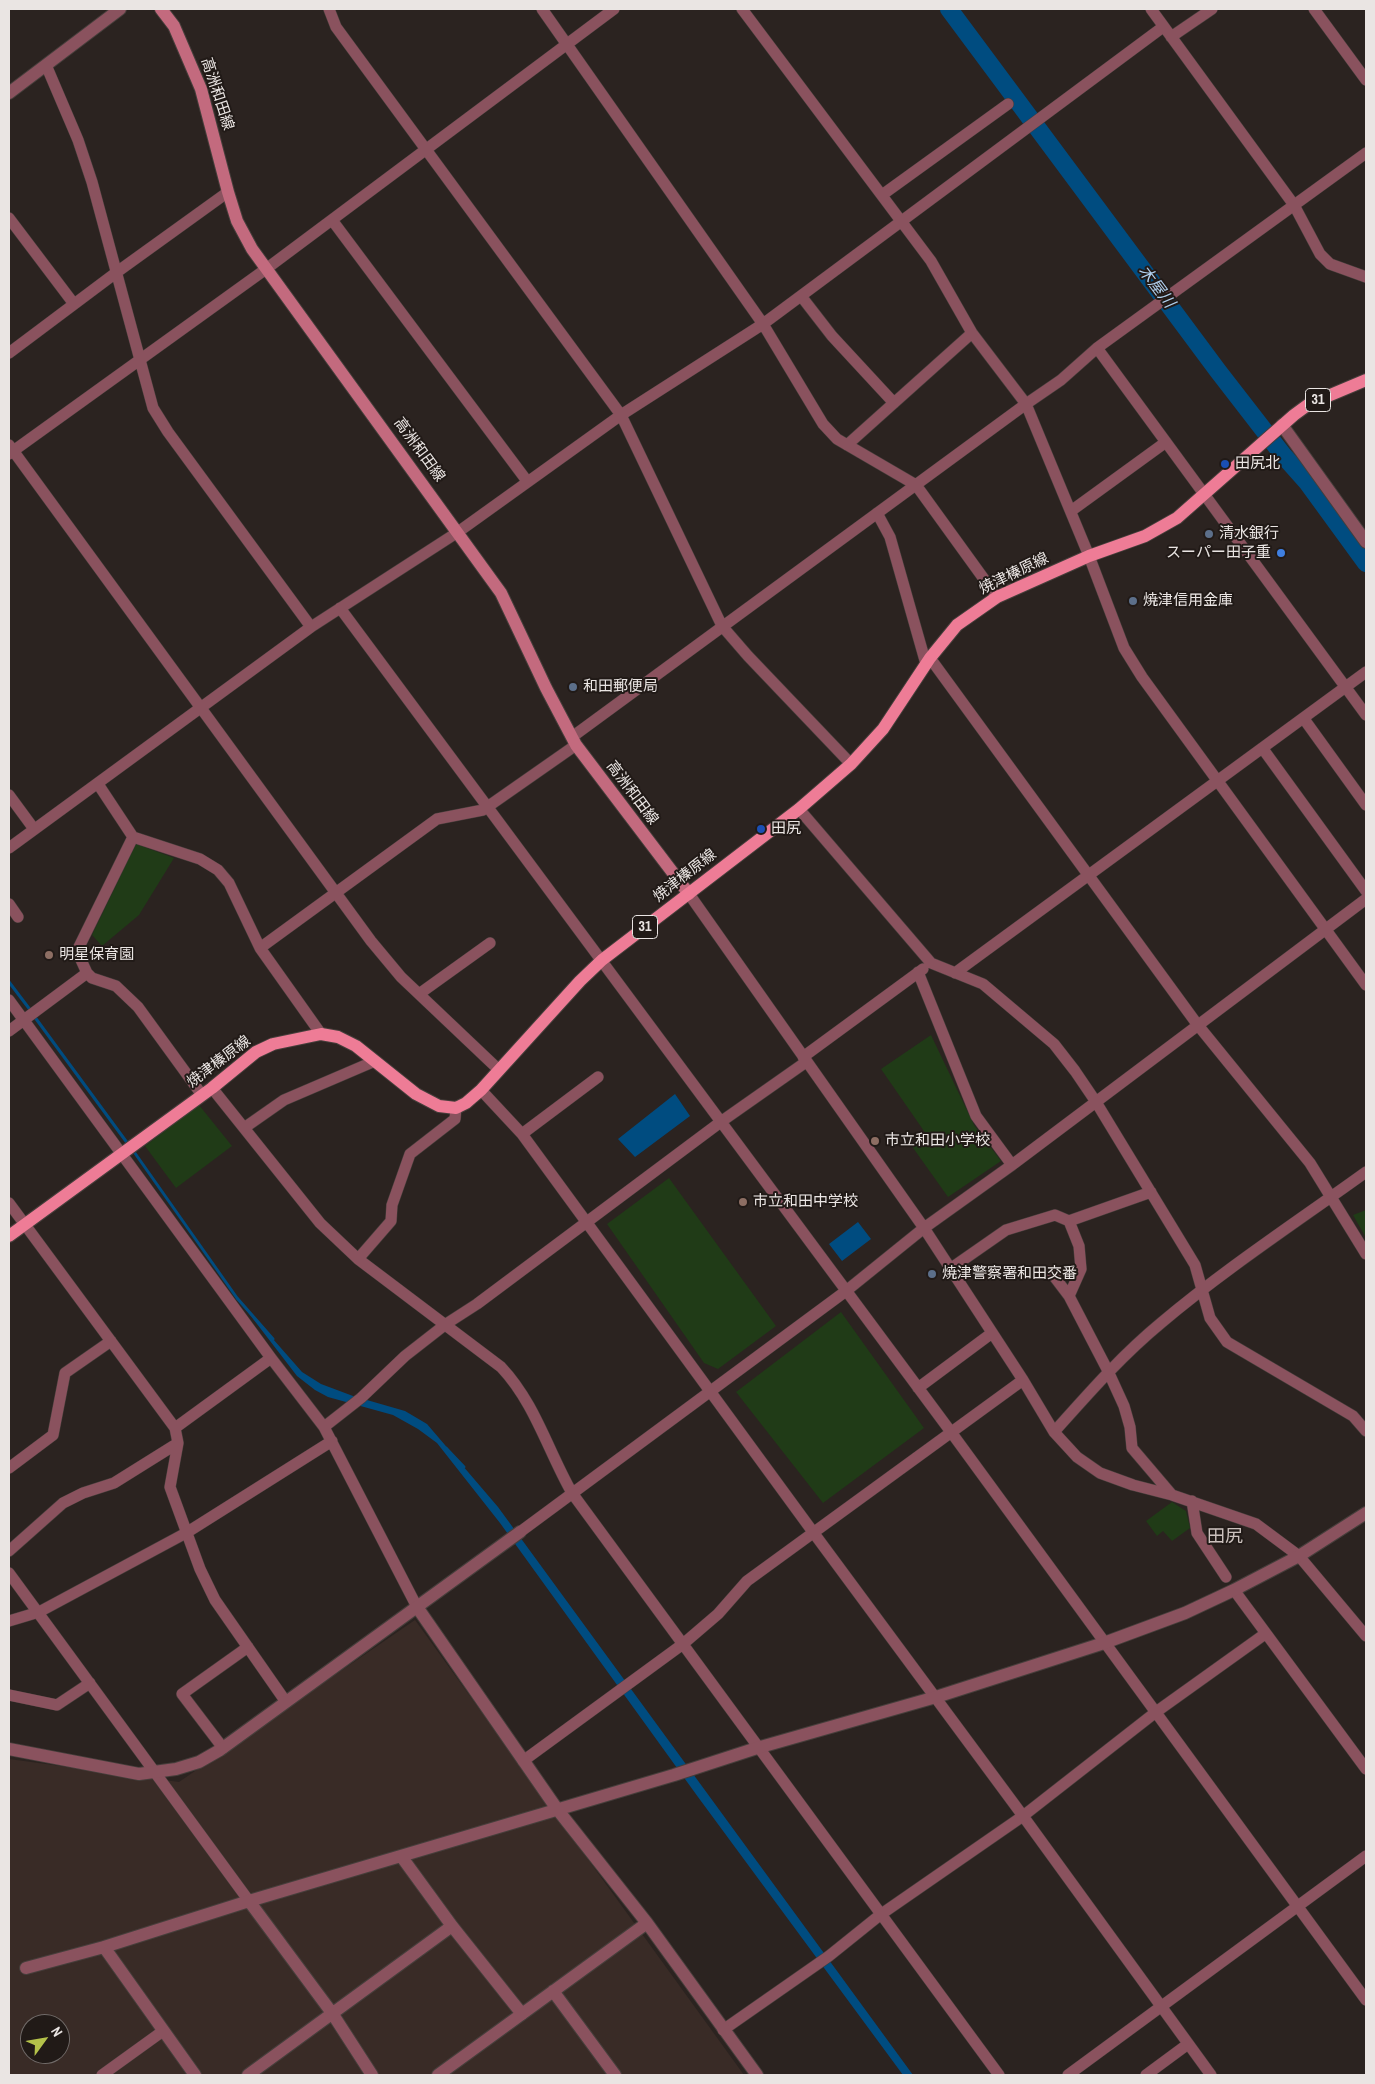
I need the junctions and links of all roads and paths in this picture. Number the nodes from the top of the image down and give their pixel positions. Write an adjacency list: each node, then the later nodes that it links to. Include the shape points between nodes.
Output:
1 (120, 9): 13 (street)
2 (161, 9): 19 (main road, 高洲和田線, via 174,26 201,88)
3 (329, 9): 17 (street, via 336,27)
4 (542, 9): 12 (street)
5 (614, 9): 12 (street)
6 (742, 9): 20 (street)
7 (1151, 9): 10 (street)
8 (1212, 9): 11 (street)
9 (1314, 9): 14 (street)
10 (1163, 27): 11 (street); 24 (street)
11 (1171, 37): 21 (street)
12 (568, 43): 17 (street); 30 (street)
13 (46, 65): 15 (street); 26 (street, via 78,140)
14 (1366, 80)
15 (9, 93)
16 (1008, 104): 20 (street)
17 (425, 149): 23 (street); 38 (street)
18 (1366, 153): 21 (street)
19 (228, 192): 25 (main road, 高洲和田線, via 237,221); 26 (street)
20 (882, 195): 24 (street)
21 (1294, 205): 27 (street, via 1320,254 1330,264); 32 (street)
22 (9, 218): 29 (street)
23 (332, 220): 25 (street); 43 (street)
24 (901, 221): 28 (street); 31 (street, via 931,261)
25 (266, 269): 34 (street); 48 (main road, 高洲和田線)
26 (117, 272): 29 (street); 34 (street)
27 (1366, 277)
28 (801, 296): 30 (street); 36 (street, via 832,336)
29 (74, 304): 33 (street)
30 (762, 324): 38 (street); 41 (street, via 823,424)
31 (972, 332): 36 (street); 37 (street)
32 (1097, 348): 37 (street, via 1061,380); 40 (street)
33 (9, 353)
34 (140, 359): 42 (street); 54 (street, via 153,408 168,432)
35 (1366, 380): 39 (main road, 焼津榛原線 / 31, via 1309,404)
36 (894, 403): 41 (street)
37 (1026, 404): 44 (street); 46 (street)
38 (622, 414): 43 (street); 53 (street)
39 (1279, 428): 45 (main road, 焼津榛原線 / 31); 49 (street)
40 (1166, 442): 45 (street); 46 (street)
41 (847, 445): 44 (street)
42 (10, 450): 58 (street)
43 (528, 481): 48 (street)
44 (916, 485): 47 (street); 51 (street)
45 (1206, 495): 50 (main road, 焼津榛原線 / 31, via 1177,518 1145,536); 57 (street)
46 (1071, 511): 50 (street)
47 (877, 513): 53 (street); 55 (street, via 890,537)
48 (458, 532): 52 (street); 61 (main road, 高洲和田線, via 502,593)
49 (1366, 542)
50 (1089, 556): 51 (main road, 焼津榛原線 / 31); 64 (street, via 1124,648)
51 (997, 597): 55 (main road, 焼津榛原線 / 31, via 957,625)
52 (340, 608): 54 (street); 68 (street)
53 (722, 626): 61 (street); 63 (street)
54 (311, 627): 58 (street)
55 (928, 660): 63 (main road, 焼津榛原線 / 31, via 883,729); 73 (street)
56 (1366, 672): 57 (street)
57 (1346, 686): 59 (street); 60 (street)
58 (200, 708): 65 (street); 75 (street)
59 (1366, 715)
60 (1304, 719): 62 (street); 67 (street)
61 (574, 741): 68 (street); 76 (main road, 高洲和田線)
62 (1263, 749): 64 (street); 74 (street)
63 (851, 764): 69 (main road, 焼津榛原線 / 31)
64 (1218, 781): 73 (street); 80 (street)
65 (98, 784): 70 (street); 71 (street)
66 (9, 795): 70 (street)
67 (1366, 805)
68 (488, 807): 75 (street, via 437,819); 83 (street)
69 (799, 809): 76 (main road, 焼津榛原線 / 31); 84 (street)
70 (34, 829): 72 (street)
71 (133, 837): 82 (street, via 200,859 218,870 229,883); 86 (street, via 77,951)
72 (9, 848)
73 (1088, 875): 87 (street); 92 (street)
74 (1366, 891)
75 (335, 892): 82 (street); 89 (street, via 401,977)
76 (688, 894): 83 (main road, 焼津榛原線 / 31); 95 (street)
77 (1366, 899): 80 (street)
78 (9, 904): 79 (street)
79 (18, 917)
80 (1325, 928): 88 (street); 92 (street)
81 (490, 943): 89 (street)
82 (260, 948): 94 (street)
83 (602, 960): 97 (main road, 焼津榛原線 / 31); 103 (street)
84 (931, 963): 85 (street); 87 (street)
85 (918, 972): 95 (street); 107 (street, via 976,1116)
86 (87, 973): 91 (street); 100 (street, via 92,978 116,986 138,1006)
87 (955, 973): 101 (street, via 983,984 1054,1044)
88 (1366, 984)
89 (419, 994): 97 (street)
90 (9, 1000): 91 (street)
91 (24, 1020): 93 (street); 106 (street)
92 (1197, 1024): 101 (street); 110 (street, via 1310,1162)
93 (9, 1031)
94 (321, 1034): 96 (main road, 焼津榛原線, via 338,1037 356,1046); 100 (main road, 焼津榛原線, via 273,1044 256,1052)
95 (804, 1059): 103 (street); 115 (street)
96 (375, 1061): 102 (main road, 焼津榛原線, via 416,1094 439,1106); 104 (street, via 284,1100)
97 (499, 1070): 99 (main road, 焼津榛原線 / 31)
98 (598, 1077): 105 (street)
99 (481, 1090): 102 (main road, 焼津榛原線 / 31); 105 (street)
100 (207, 1091): 104 (street); 106 (main road, 焼津榛原線)
101 (1096, 1102): 107 (street); 109 (street)
102 (456, 1108): 118 (street, via 455,1119 410,1154 392,1205 391,1221)
103 (722, 1121): 113 (street); 122 (street)
104 (244, 1128): 118 (street, via 320,1223)
105 (522, 1134): 113 (street)
106 (121, 1154): 114 (main road, 焼津榛原線); 127 (street)
107 (1012, 1165): 115 (street)
108 (1366, 1172): 110 (street)
109 (1151, 1192): 112 (street); 121 (street, via 1195,1265)
110 (1332, 1196): 117 (street); 121 (street)
111 (9, 1203): 114 (street)
112 (1069, 1221): 119 (street, via 1055,1215 1006,1230); 123 (street, via 1082,1269)
113 (585, 1222): 124 (street); 131 (street)
114 (24, 1224): 116 (main road, 焼津榛原線); 126 (street)
115 (924, 1228): 119 (street); 122 (street)
116 (9, 1236)
117 (1366, 1254)
118 (358, 1259): 124 (street)
119 (950, 1269): 125 (street)
120 (1050, 1272): 123 (street)
121 (1202, 1290): 128 (street); 134 (street, via 1210,1318 1227,1342 1352,1416)
122 (846, 1291): 130 (street); 131 (street)
123 (1069, 1296): 128 (street)
124 (446, 1324): 132 (street); 140 (street, via 501,1367 516,1383)
125 (992, 1333): 129 (street); 130 (street)
126 (111, 1341): 133 (street); 139 (street, via 65,1373 53,1435)
127 (271, 1358): 132 (street); 133 (street)
128 (1108, 1371): 136 (street); 141 (street, via 1124,1406 1132,1448)
129 (1023, 1380): 135 (street); 136 (street)
130 (918, 1388): 135 (street)
131 (711, 1391): 140 (street); 145 (street)
132 (324, 1427): 137 (street)
133 (175, 1428): 138 (street)
134 (1366, 1431)
135 (951, 1432): 145 (street); 157 (street)
136 (1054, 1432): 141 (street, via 1077,1457 1100,1473)
137 (332, 1441): 146 (street); 152 (street)
138 (178, 1443): 146 (street, via 170,1487); 147 (street, via 114,1483 63,1503)
139 (9, 1468)
140 (572, 1493): 144 (street); 158 (street)
141 (1172, 1494): 142 (street)
142 (1192, 1501): 148 (street, via 1256,1524); 150 (street, via 1197,1533)
143 (1366, 1513): 148 (street)
144 (520, 1532): 152 (street)
145 (813, 1532): 158 (street, via 747,1581 718,1614); 162 (street)
146 (186, 1533): 153 (street); 159 (street, via 215,1600)
147 (9, 1551)
148 (1299, 1556): 151 (street); 156 (street)
149 (9, 1573): 153 (street)
150 (1226, 1577)
151 (1234, 1590): 155 (street); 157 (street)
152 (417, 1606): 163 (street); 168 (street)
153 (39, 1612): 154 (street); 160 (street)
154 (9, 1621)
155 (1265, 1634): 164 (street); 169 (street)
156 (1366, 1636)
157 (1104, 1643): 162 (street); 164 (street)
158 (683, 1644): 166 (street); 168 (street)
159 (248, 1647): 163 (street); 165 (street, via 182,1694)
160 (90, 1683): 161 (street, via 57,1705); 170 (street)
161 (9, 1695)
162 (936, 1697): 166 (street); 172 (street)
163 (286, 1702): 165 (street)
164 (1156, 1712): 172 (street); 176 (street)
165 (223, 1748): 170 (street, via 199,1762)
166 (757, 1748): 171 (street); 177 (street)
167 (9, 1749): 170 (street, via 120,1772)
168 (523, 1761): 171 (street)
169 (1366, 1769)
170 (154, 1772): 175 (street)
171 (557, 1809): 173 (street); 178 (street)
172 (1023, 1816): 177 (street); 184 (street)
173 (401, 1856): 175 (street); 179 (street)
174 (1366, 1856): 176 (street)
175 (249, 1901): 180 (street); 185 (street)
176 (1298, 1907): 183 (street); 184 (street)
177 (880, 1915): 188 (street, via 829,1956); 197 (street)
178 (647, 1923): 182 (street); 188 (street)
179 (452, 1926): 185 (street); 186 (street)
180 (104, 1947): 181 (street); 187 (street)
181 (26, 1968)
182 (553, 1991): 186 (street); 195 (street)
183 (1366, 2000)
184 (1161, 2006): 189 (street); 198 (street)
185 (332, 2013): 192 (street); 193 (street)
186 (522, 2014): 194 (street)
187 (163, 2030): 190 (street); 191 (street)
188 (723, 2030): 196 (street)
189 (1188, 2044): 199 (street); 200 (street)
190 (102, 2075)
191 (195, 2075)
192 (248, 2075)
193 (372, 2075)
194 (438, 2075)
195 (615, 2075)
196 (757, 2075)
197 (999, 2075)
198 (1068, 2075)
199 (1146, 2075)
200 (1211, 2075)

